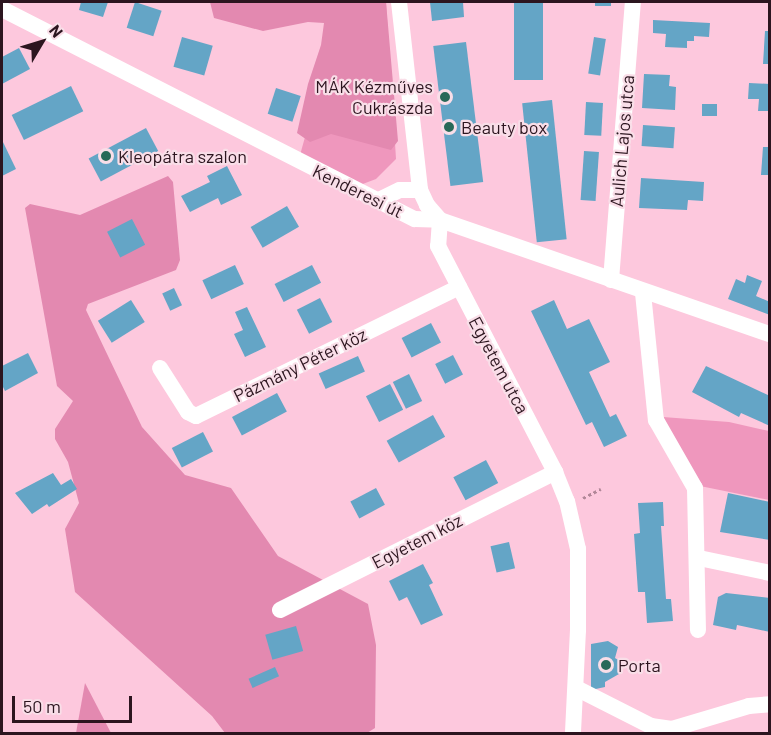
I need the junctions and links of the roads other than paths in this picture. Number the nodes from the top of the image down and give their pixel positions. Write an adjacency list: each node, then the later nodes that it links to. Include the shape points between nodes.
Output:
1 (399, 2): 4 (street)
2 (633, 2): 7 (street, Aulich Lajos utca)
3 (2, 9): 5 (street, Kenderesi út)
4 (420, 190): 5 (street, via 400,190); 6 (street)
5 (377, 201): 6 (street, Kenderesi út, via 415,219)
6 (440, 220): 7 (street, Kenderesi út); 8 (street, Egyetem utca, via 438,246)
7 (611, 280): 9 (street, Kenderesi út)
8 (459, 287): 11 (street, Pázmány Péter köz, via 196,416 188,412); 12 (street, Egyetem utca)
9 (644, 293): 10 (street, Kenderesi út); 13 (street, via 656,420 695,488)
10 (770, 334)
11 (160, 368)
12 (555, 472): 15 (street, Egyetem köz); 17 (street, Egyetem utca, via 567,501 578,549)
13 (699, 558): 14 (street); 16 (street)
14 (770, 573)
15 (280, 610)
16 (698, 630)
17 (576, 688): 18 (street, via 651,726 672,729 749,706); 19 (street, Egyetem utca)
18 (770, 704)
19 (573, 734)

